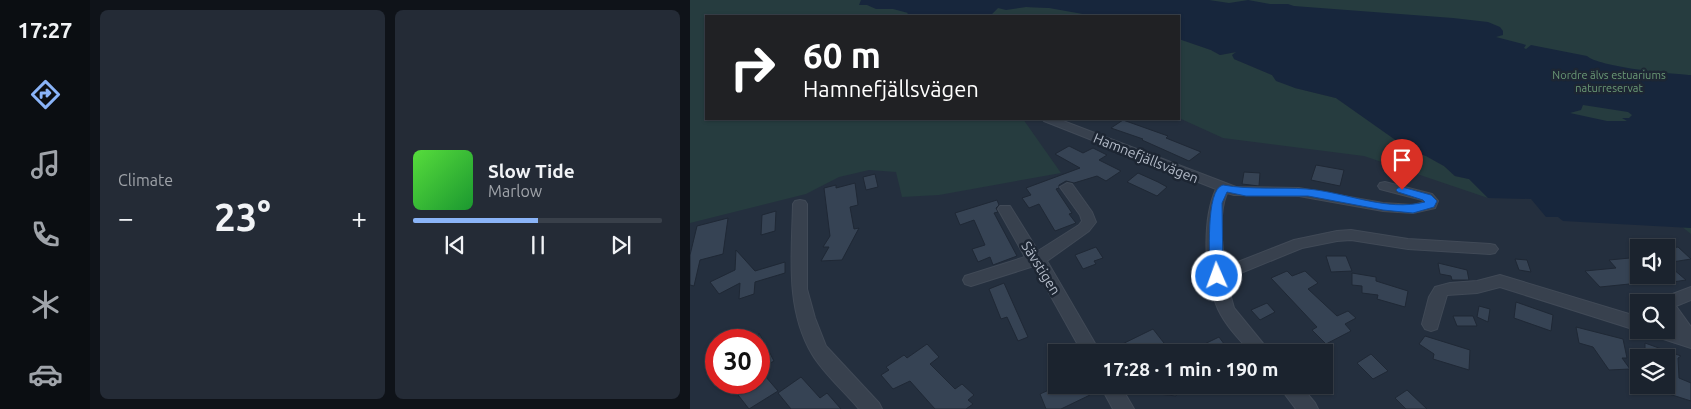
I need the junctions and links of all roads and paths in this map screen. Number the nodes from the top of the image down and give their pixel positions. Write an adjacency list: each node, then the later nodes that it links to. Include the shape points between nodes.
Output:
1 (1051, 120): 4 (street, Hamnefjällsvägen)
2 (1385, 186): 4 (street, Hamnefjällsvägen, via 1427,197 1430,205 1413,209 1383,207 1308,193 1246,192)
3 (1067, 187): 8 (street, via 1089,222)
4 (1223, 188): 9 (street, via 1216,203)
5 (800, 204): 20 (street, via 799,289 806,318 819,350)
6 (1005, 209): 8 (street, Sävstigen, via 1031,254)
7 (1490, 249): 9 (street, via 1338,236 1299,244)
8 (1038, 259): 10 (street); 16 (street, Sävstigen)
9 (1217, 276): 17 (street, via 1227,310)
10 (971, 280)
11 (1691, 293): 15 (street, via 1668,302 1667,307)
12 (1630, 321): 13 (street, via 1500,281 1491,281 1474,287 1441,290)
13 (1430, 324)
14 (1675, 335): 15 (street)
15 (1691, 340)
16 (1087, 344)
17 (1255, 344)
18 (1115, 394): 21 (street)
19 (1296, 394): 22 (street)
20 (872, 409)
21 (1124, 409)
22 (1308, 409)

